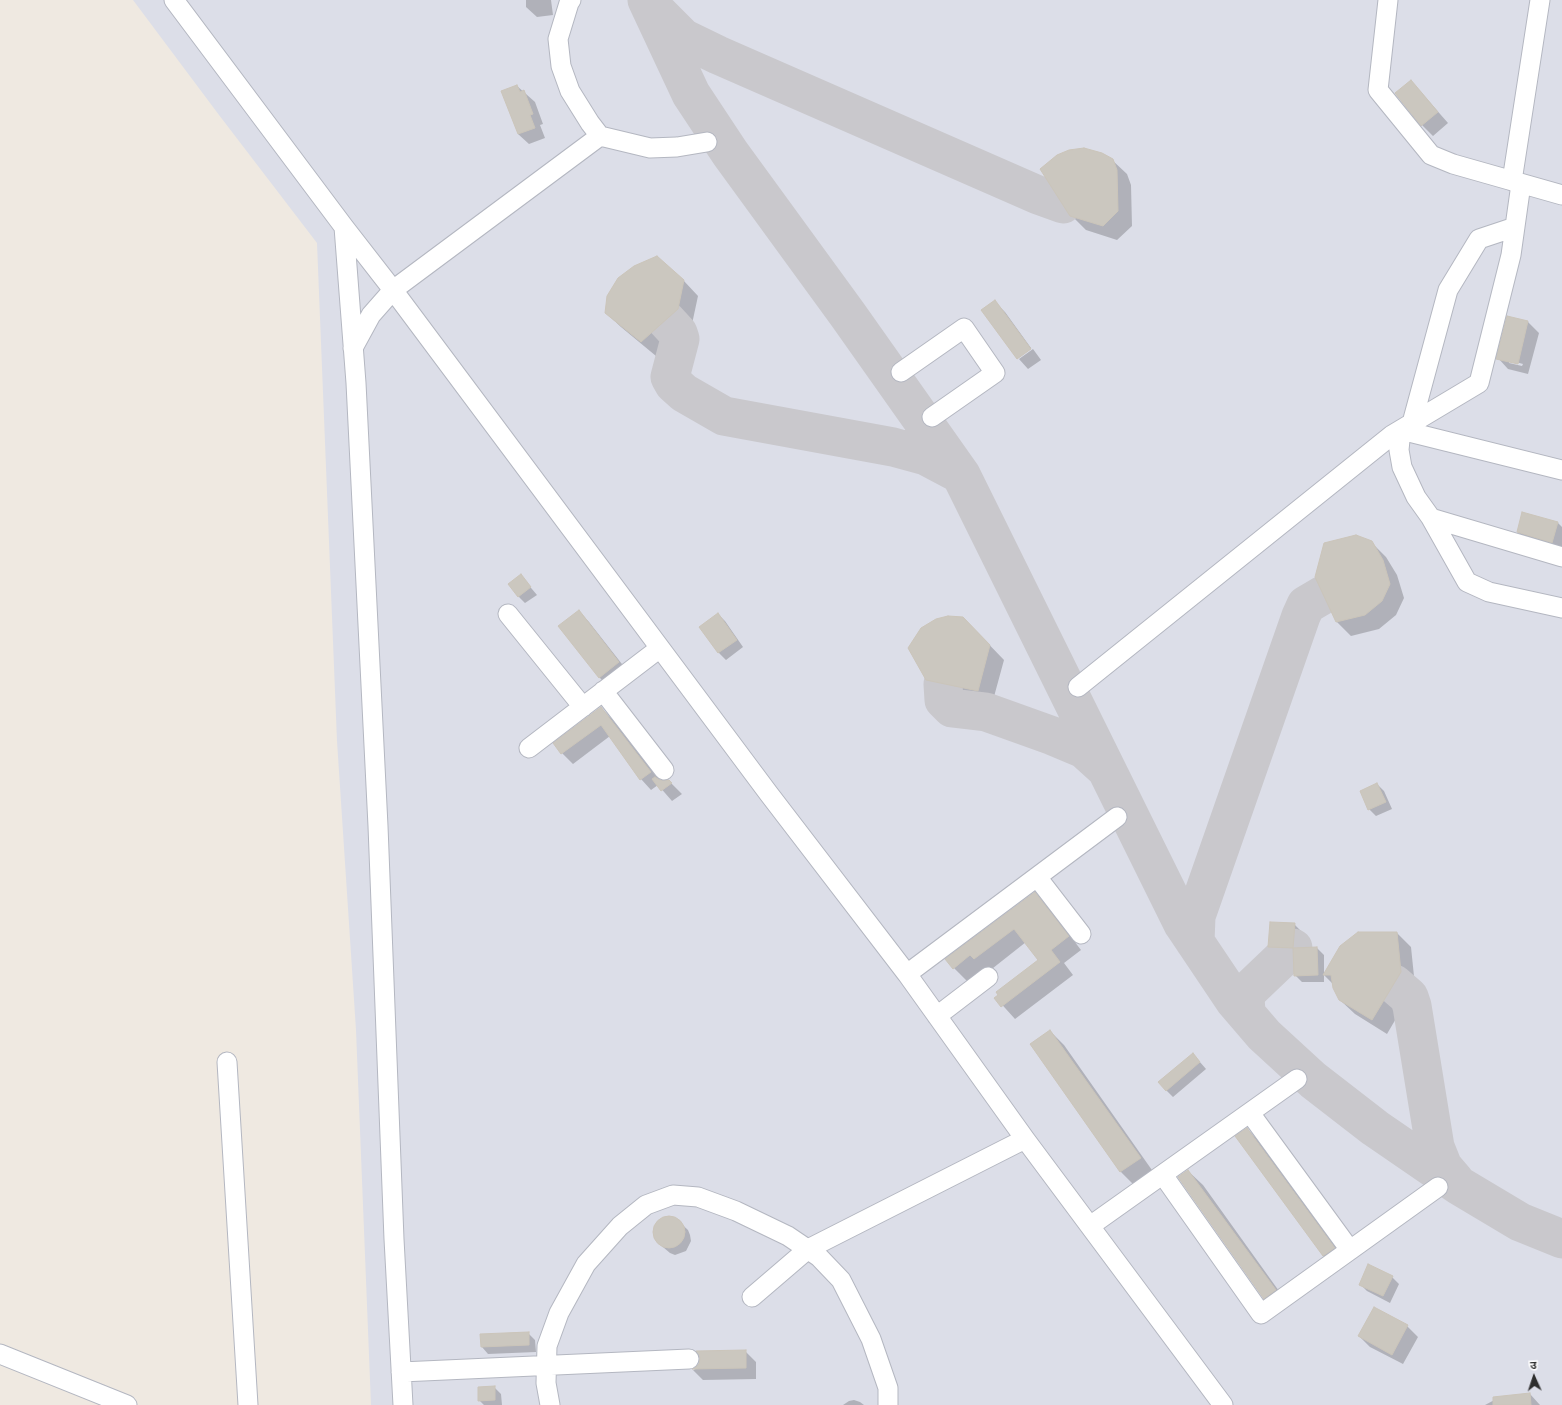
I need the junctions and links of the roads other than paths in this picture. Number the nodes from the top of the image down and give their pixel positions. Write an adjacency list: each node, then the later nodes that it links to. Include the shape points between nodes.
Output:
1 (174, 0): 9 (street)
2 (571, 0): 5 (street, via 558,39 561,66 570,91)
3 (1388, 0): 7 (street, via 1378,90 1431,155)
4 (1540, 0): 7 (street)
5 (600, 136): 6 (street, via 650,148); 11 (street)
6 (707, 142)
7 (1517, 183): 8 (street); 10 (street)
8 (1562, 195)
9 (344, 227): 11 (street); 12 (street)
10 (1515, 227): 15 (street, via 1479,239 1448,290); 15 (street, via 1511,254 1479,383)
11 (393, 290): 12 (street, via 371,315); 21 (street)
12 (353, 348): 46 (street)
13 (901, 372): 14 (street, via 964,328 995,373)
14 (932, 417)
15 (1407, 426): 16 (street); 17 (street, via 1399,450 1402,467 1416,497); 22 (street, via 1392,434)
16 (1562, 470)
17 (1431, 518): 18 (street); 19 (street, via 1467,582 1489,592)
18 (1562, 557)
19 (1562, 608)
20 (508, 614): 24 (street)
21 (660, 648): 23 (street); 30 (street)
22 (1078, 687)
23 (603, 691): 24 (street); 26 (street)
24 (583, 707): 25 (street)
25 (529, 748)
26 (664, 770)
27 (1117, 817): 28 (street)
28 (1037, 877): 29 (street); 30 (street)
29 (1081, 934)
30 (907, 974): 32 (street)
31 (988, 976): 32 (street)
32 (937, 1016): 36 (street)
33 (227, 1062): 48 (street)
34 (1297, 1079): 35 (street)
35 (1250, 1112): 37 (street); 41 (street)
36 (1025, 1139): 39 (street); 40 (street)
37 (1163, 1175): 39 (street); 41 (street, via 1261,1314)
38 (1438, 1187): 41 (street)
39 (1090, 1226): 52 (street)
40 (808, 1250): 42 (street); 45 (street, via 782,1233 736,1211 698,1197 673,1195 646,1205 620,1226 586,1264 559,1314 547,1346); 51 (street, via 819,1256 841,1280 871,1339 888,1388)
41 (1350, 1250)
42 (752, 1297)
43 (0, 1354): 47 (street)
44 (689, 1359): 45 (street)
45 (546, 1365): 46 (street); 50 (street)
46 (402, 1372): 49 (street)
47 (127, 1405)
48 (248, 1405)
49 (403, 1405)
50 (550, 1405)
51 (888, 1405)
52 (1223, 1405)

